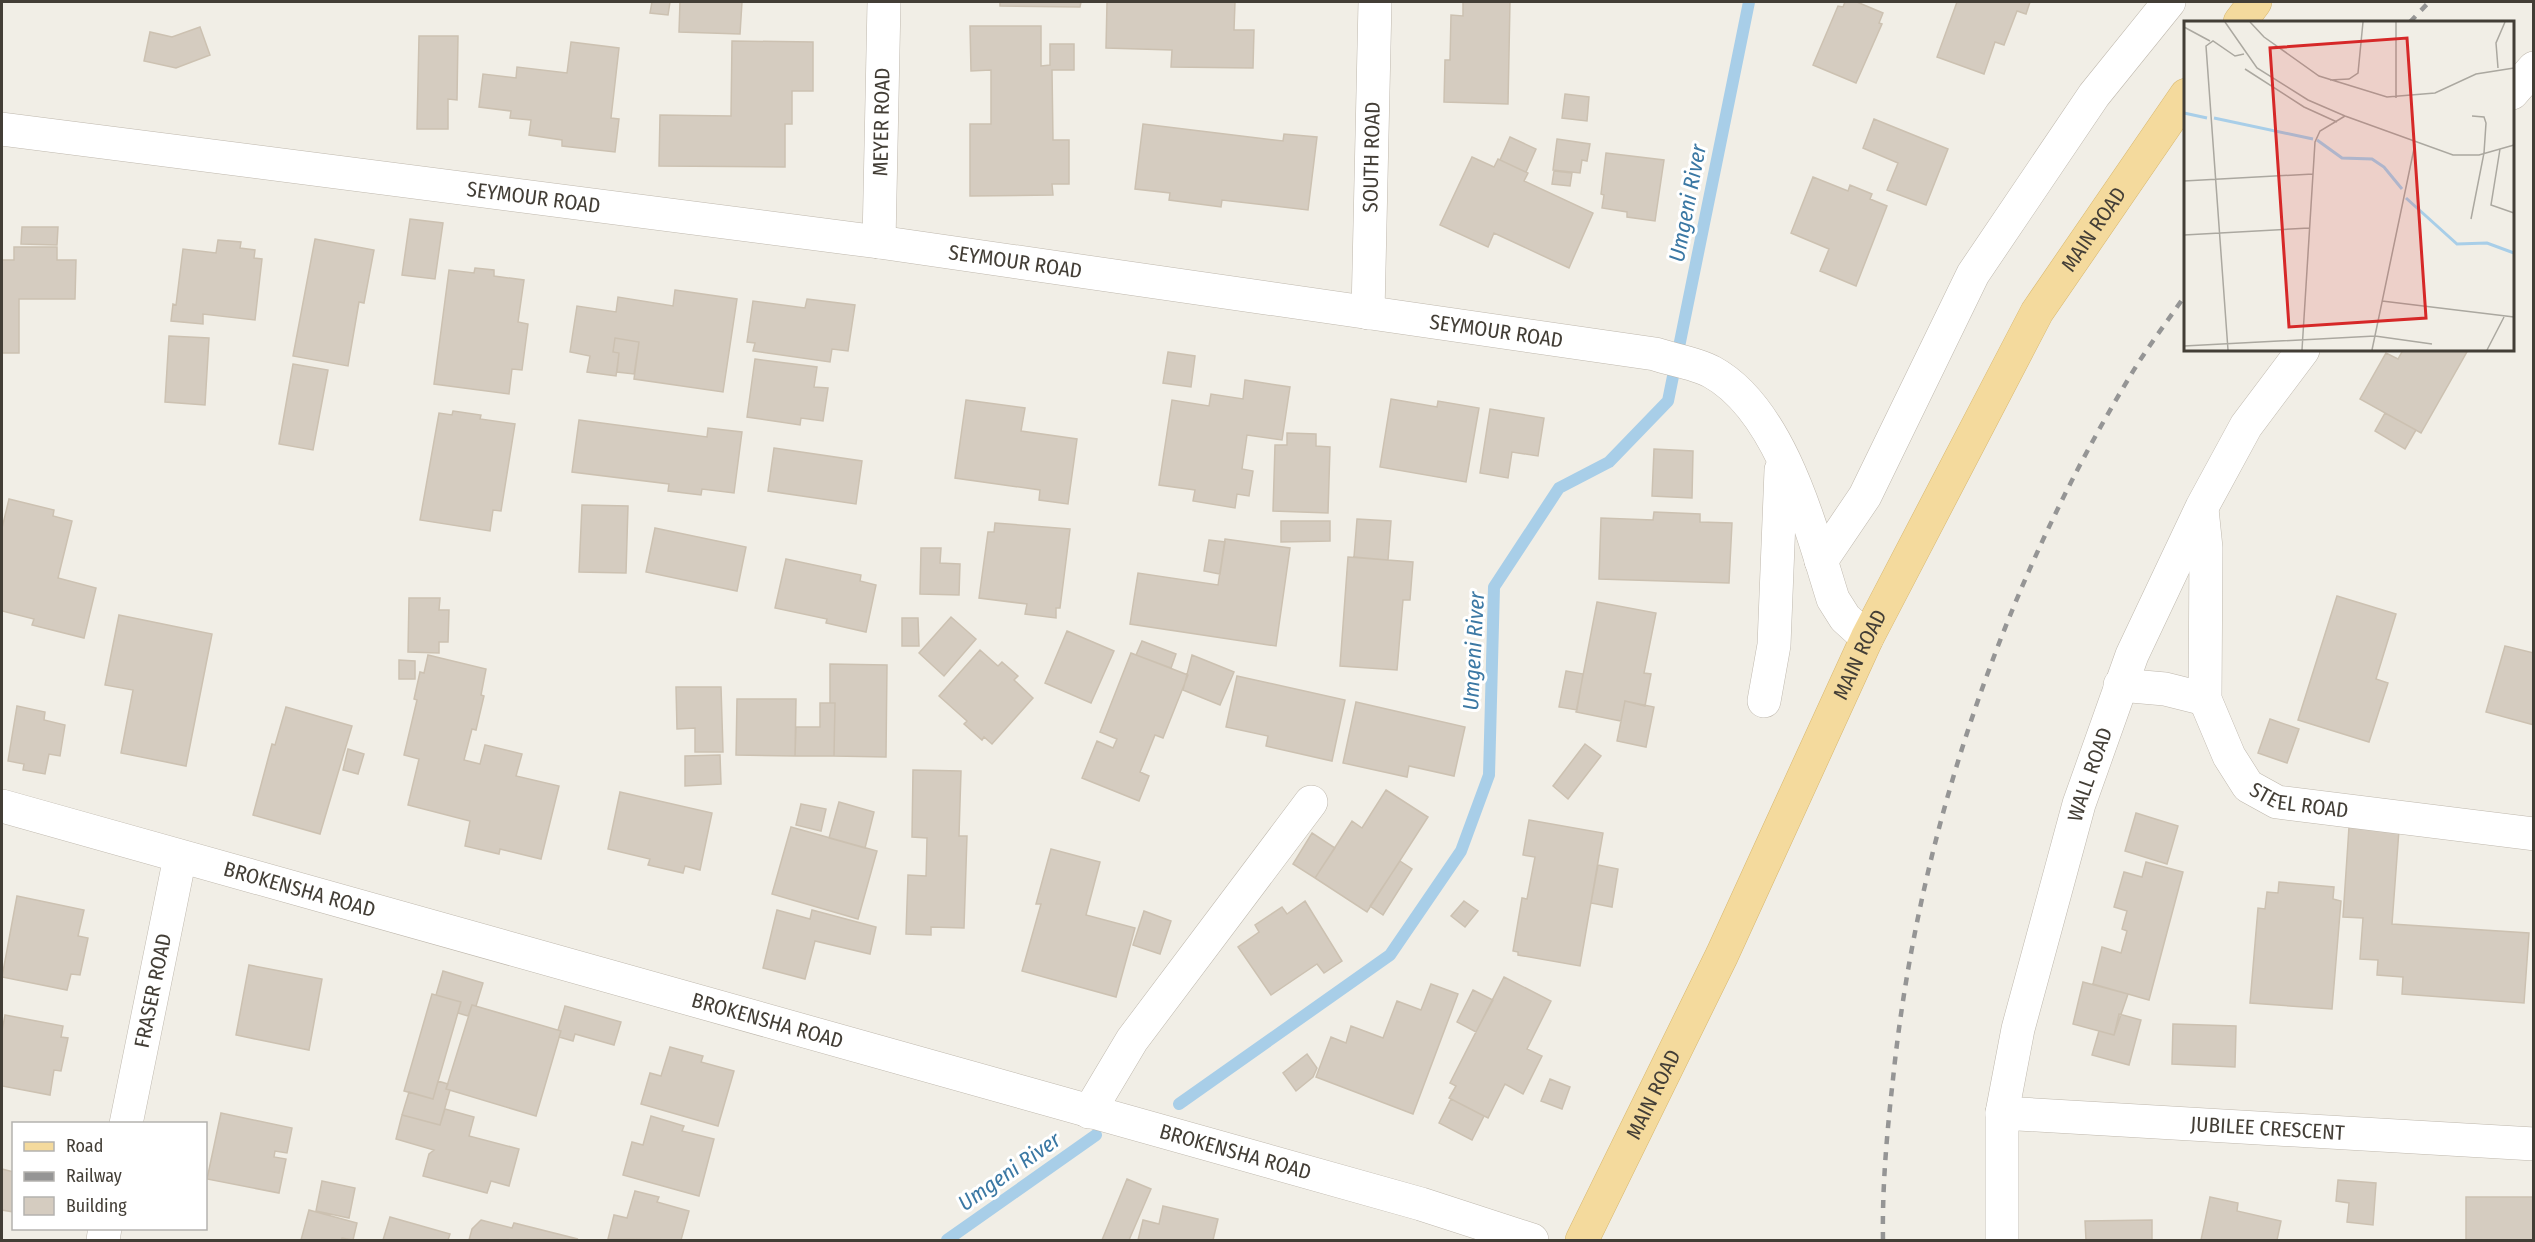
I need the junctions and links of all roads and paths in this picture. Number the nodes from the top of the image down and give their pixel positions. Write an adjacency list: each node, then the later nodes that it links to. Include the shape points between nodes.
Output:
1 (884, 2): 10 (street, MEYER ROAD)
2 (1375, 2): 11 (street, SOUTH ROAD)
3 (2169, 2): 15 (street, via 2094,95 1973,274 1865,496)
4 (2255, 2): 5 (main road)
5 (2241, 21)
6 (2534, 68): 7 (street)
7 (2514, 91)
8 (2184, 97): 16 (main road, MAIN ROAD, via 2037,312)
9 (2, 129): 10 (street, SEYMOUR ROAD)
10 (879, 242): 11 (street, SEYMOUR ROAD)
11 (1368, 314): 13 (street, SEYMOUR ROAD, via 1655,354 1712,372 1754,406)
12 (2302, 351): 14 (street, WALL ROAD, via 2246,426)
13 (1782, 453): 15 (street, SEYMOUR ROAD); 19 (street, via 1774,645)
14 (2202, 507): 17 (street, WALL ROAD); 18 (street, STEEL ROAD, via 2206,548)
15 (1821, 561): 16 (street, SEYMOUR ROAD, via 1833,599 1845,618)
16 (1867, 638): 29 (main road, MAIN ROAD, via 1722,955)
17 (2120, 684): 18 (street); 25 (street, WALL ROAD, via 2076,815 2018,1029)
18 (2205, 699): 22 (street, STEEL ROAD, via 2229,756 2248,786 2277,802)
19 (1764, 701)
20 (1311, 802): 24 (street, via 1132,1040)
21 (2, 806): 23 (street, BROKENSHA ROAD)
22 (2534, 834)
23 (180, 857): 24 (street, BROKENSHA ROAD); 26 (street, FRASER ROAD)
24 (1089, 1112): 28 (street, BROKENSHA ROAD, via 1421,1204)
25 (2002, 1113): 27 (street, JUBILEE CRESCENT); 30 (street, WALL ROAD)
26 (126, 1122)
27 (2534, 1144)
28 (1532, 1240)
29 (1582, 1240)
30 (2002, 1240)

